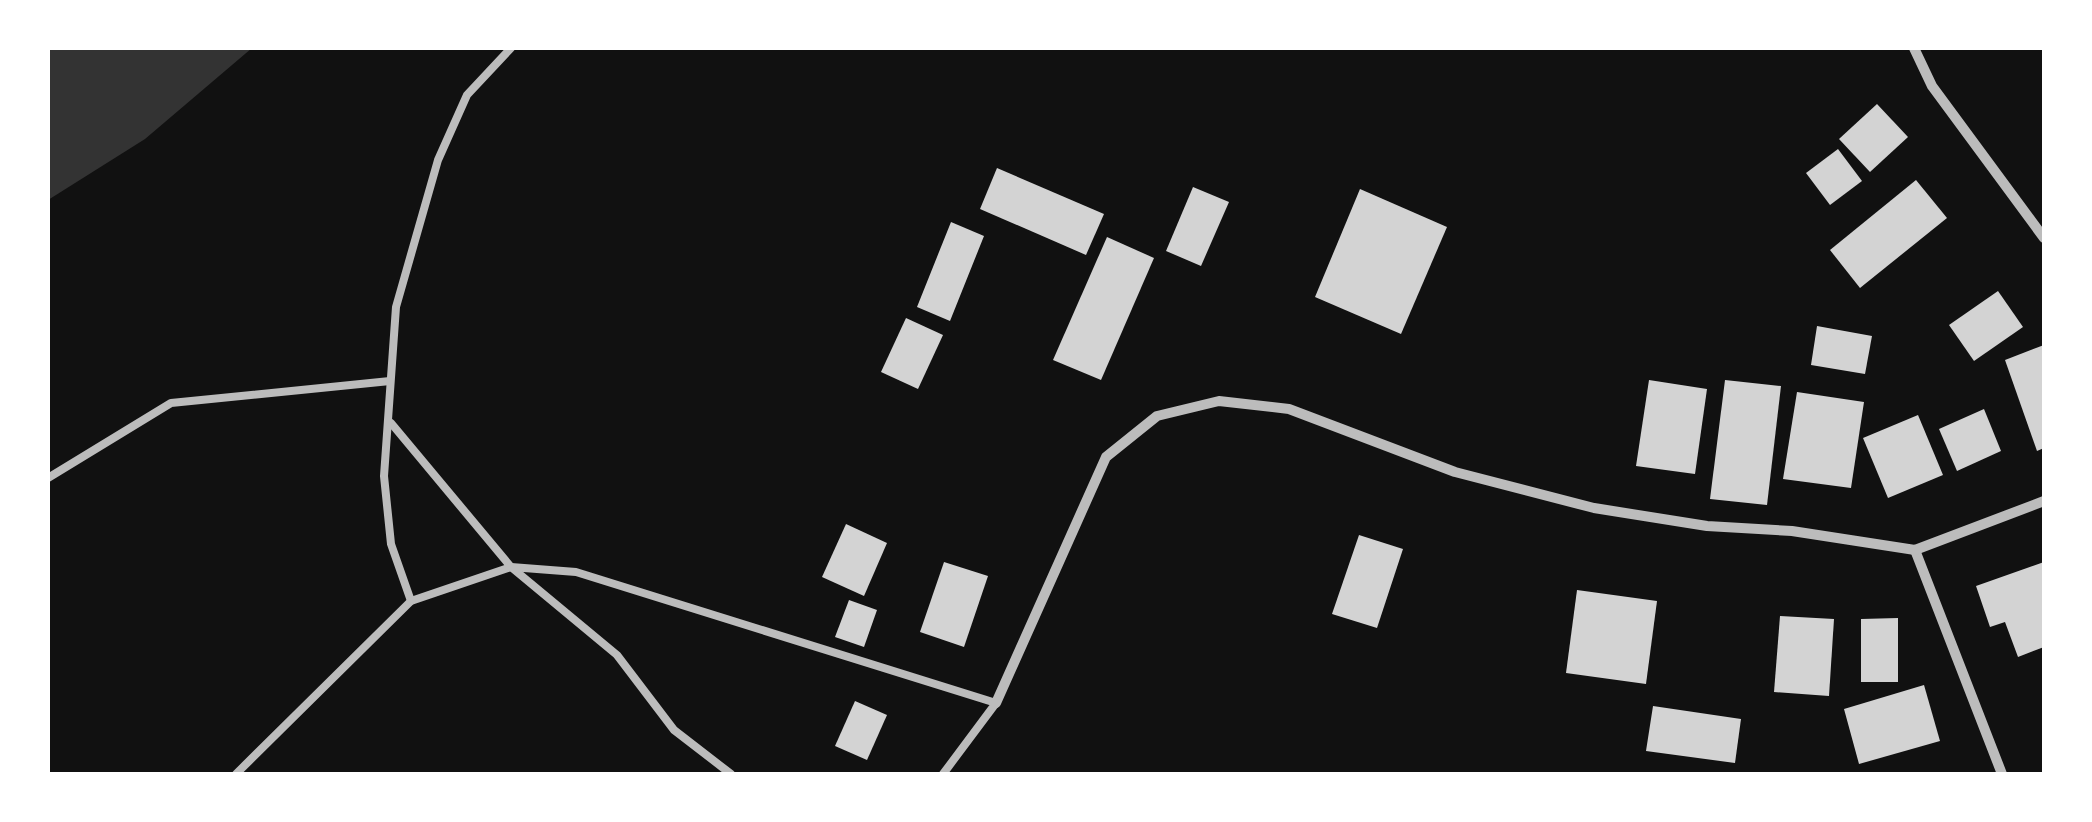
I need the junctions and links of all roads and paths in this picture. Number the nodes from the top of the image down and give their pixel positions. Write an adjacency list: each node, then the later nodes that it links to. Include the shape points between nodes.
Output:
1 (511, 48): 4 (lane, via 466,95 438,160 396,307)
2 (1914, 48): 3 (street, via 1932,86)
3 (2044, 238)
4 (390, 381): 5 (lane); 6 (lane, via 172,402)
5 (391, 423): 9 (lane); 10 (lane, via 384,476 391,544)
6 (48, 478)
7 (2044, 501): 8 (street)
8 (1914, 550): 11 (street, via 1594,508 1455,472 1290,409 1220,401 1157,416 1106,457); 15 (street)
9 (510, 567): 10 (lane); 11 (lane, via 576,572); 13 (lane, via 617,655 674,730)
10 (410, 601): 12 (lane)
11 (996, 703): 14 (lane)
12 (236, 774)
13 (731, 774)
14 (943, 774)
15 (2002, 774)

